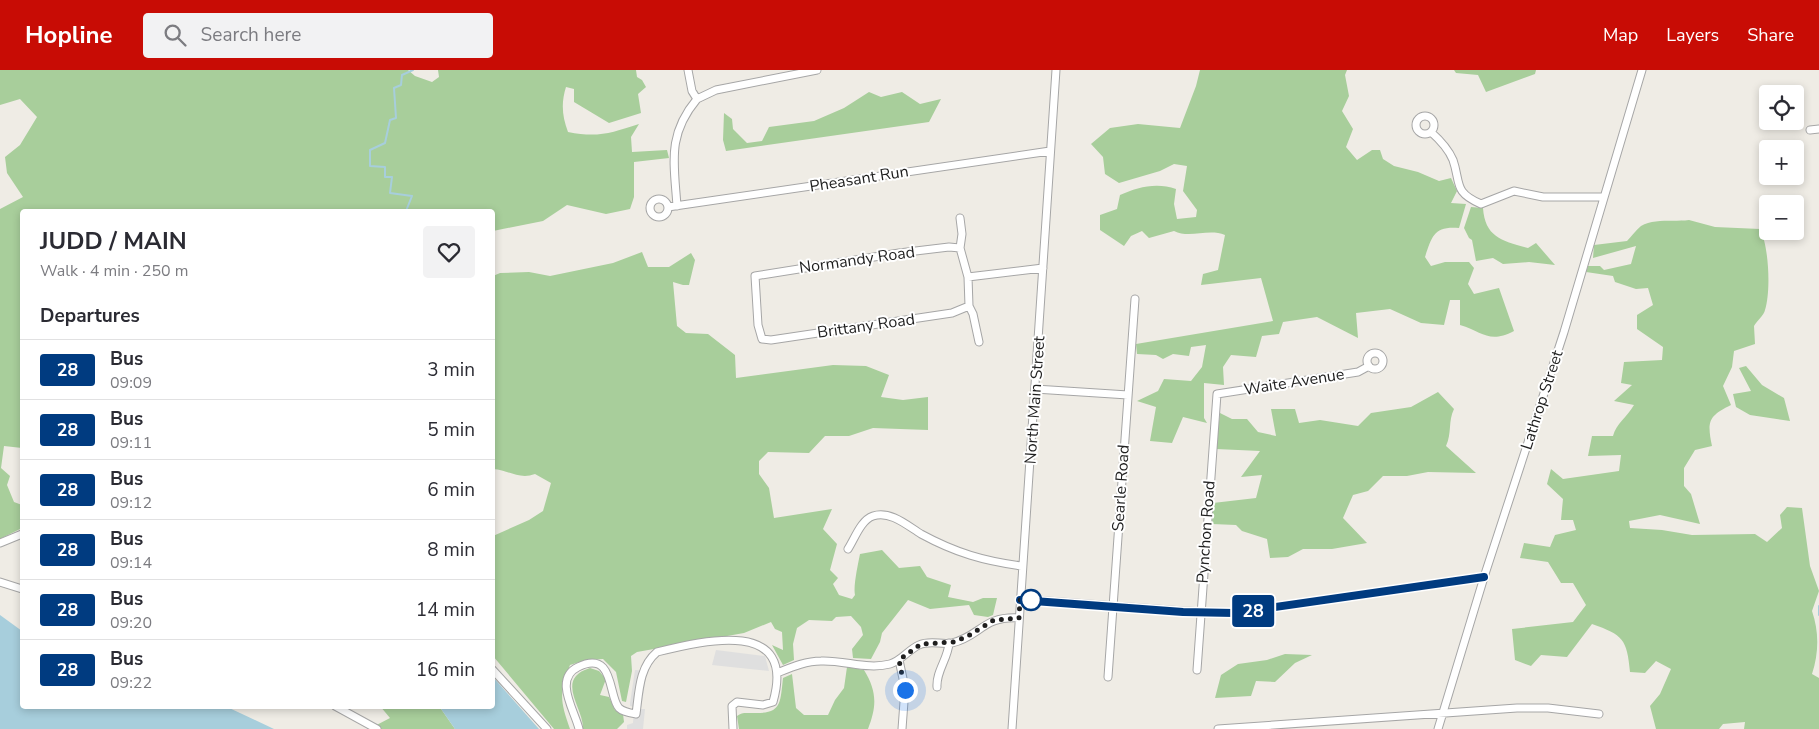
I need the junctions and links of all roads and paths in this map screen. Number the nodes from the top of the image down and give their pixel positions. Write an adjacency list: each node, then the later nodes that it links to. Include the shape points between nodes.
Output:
1 (688, 70): 5 (street, via 692,91)
2 (817, 70): 5 (street, via 716,90)
3 (1056, 70): 9 (street, North Main Street)
4 (1642, 70): 10 (street, Lathrop Street)
5 (697, 98): 11 (street, via 679,125 675,138)
6 (1819, 129): 7 (street)
7 (1810, 130)
8 (1431, 132): 10 (street, via 1446,146 1459,189 1467,198 1481,204 1514,191 1542,197)
9 (1050, 151): 11 (street, Pheasant Run); 15 (street, North Main Street)
10 (1604, 198): 29 (street, Lathrop Street)
11 (677, 206): 12 (street, Pheasant Run)
12 (668, 207)
13 (960, 218): 14 (street)
14 (960, 248): 16 (street); 19 (street, Normandy Road, via 949,246 755,276 758,325)
15 (1043, 268): 16 (street); 22 (street, North Main Street)
16 (968, 277): 18 (street)
17 (1135, 299): 24 (street, Searle Road)
18 (969, 306): 19 (street, Brittany Road, via 952,313 784,338); 20 (street)
19 (762, 338)
20 (979, 342)
21 (1369, 366): 23 (street, Waite Avenue, via 1350,374)
22 (1035, 389): 24 (street); 28 (street, North Main Street)
23 (1217, 394): 34 (street, Pynchon Road)
24 (1128, 395): 33 (street, Searle Road)
25 (20, 535): 26 (street)
26 (0, 543)
27 (848, 549): 28 (street, via 865,521 874,515 889,516 966,556)
28 (1022, 566): 32 (street, North Main Street)
29 (1484, 577): 34 (street, via 1256,611); 44 (street, Lathrop Street)
30 (0, 582): 31 (street)
31 (20, 588)
32 (1020, 600): 33 (street); 35 (street, North Main Street)
33 (1113, 606): 34 (street); 41 (street, Searle Road)
34 (1201, 612): 38 (street, Pynchon Road)
35 (1019, 618): 36 (street, via 994,620); 51 (street, North Main Street)
36 (949, 643): 37 (street, via 921,644); 42 (street)
37 (899, 660): 40 (street, via 874,666 820,661); 50 (street, via 905,688)
38 (1196, 670)
39 (495, 672): 47 (street)
40 (777, 672): 48 (street, via 772,657 762,646 752,642 716,642 657,652 643,670 636,714 617,706 611,679 605,670 585,664 572,671 566,682); 49 (street, via 773,702 763,705 738,702 732,706)
41 (1108, 676)
42 (937, 687)
43 (340, 709): 46 (street)
44 (1443, 713): 45 (street, via 1534,708); 52 (street); 53 (street, Lathrop Street)
45 (1599, 714)
46 (377, 729)
47 (547, 729)
48 (579, 729)
49 (733, 729)
50 (902, 729)
51 (1012, 729)
52 (1218, 729)
53 (1438, 729)

